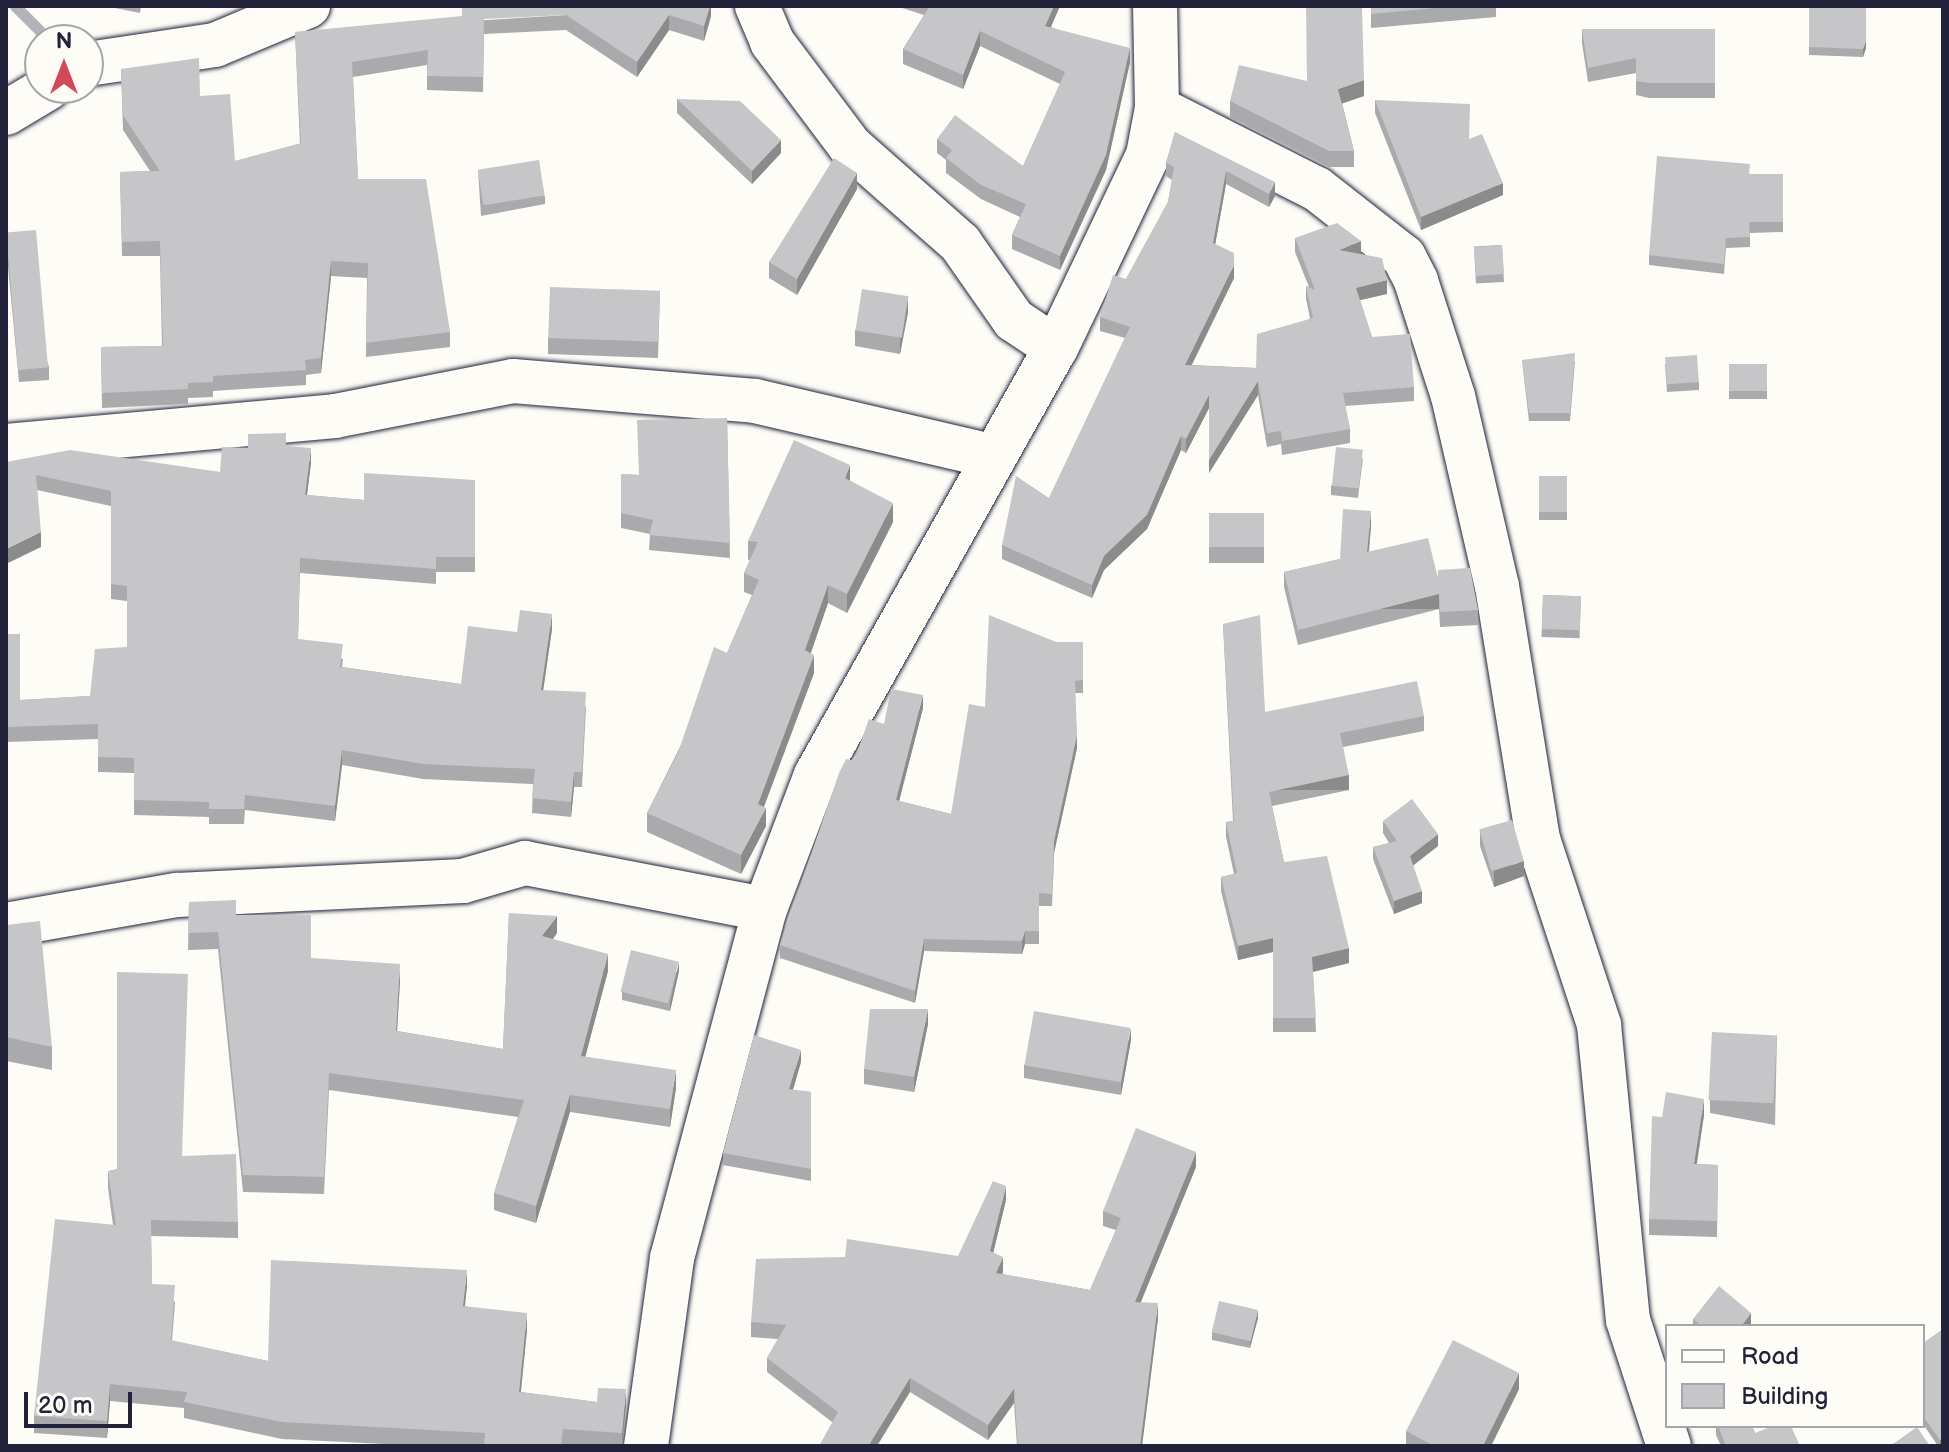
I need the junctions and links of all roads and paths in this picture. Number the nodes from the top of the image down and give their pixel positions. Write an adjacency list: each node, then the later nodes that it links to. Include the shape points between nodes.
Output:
1 (308, 6): 4 (street, via 215,45)
2 (757, 6): 8 (street, via 772,42 850,146 960,243 1014,320)
3 (1155, 6): 6 (street)
4 (104, 62)
5 (24, 102): 7 (street)
6 (1157, 108): 8 (street, via 1148,155); 14 (street, via 1317,189 1404,257 1416,281 1453,396 1497,586 1538,839 1599,1025 1628,1320)
7 (6, 113)
8 (1056, 348): 10 (street)
9 (6, 446): 10 (street, via 335,416 513,381 755,401)
10 (991, 456): 11 (street, via 816,775)
11 (765, 909): 12 (street, via 525,863 463,881 177,895); 13 (street, via 672,1258)
12 (6, 925)
13 (646, 1446)
14 (1669, 1446)

